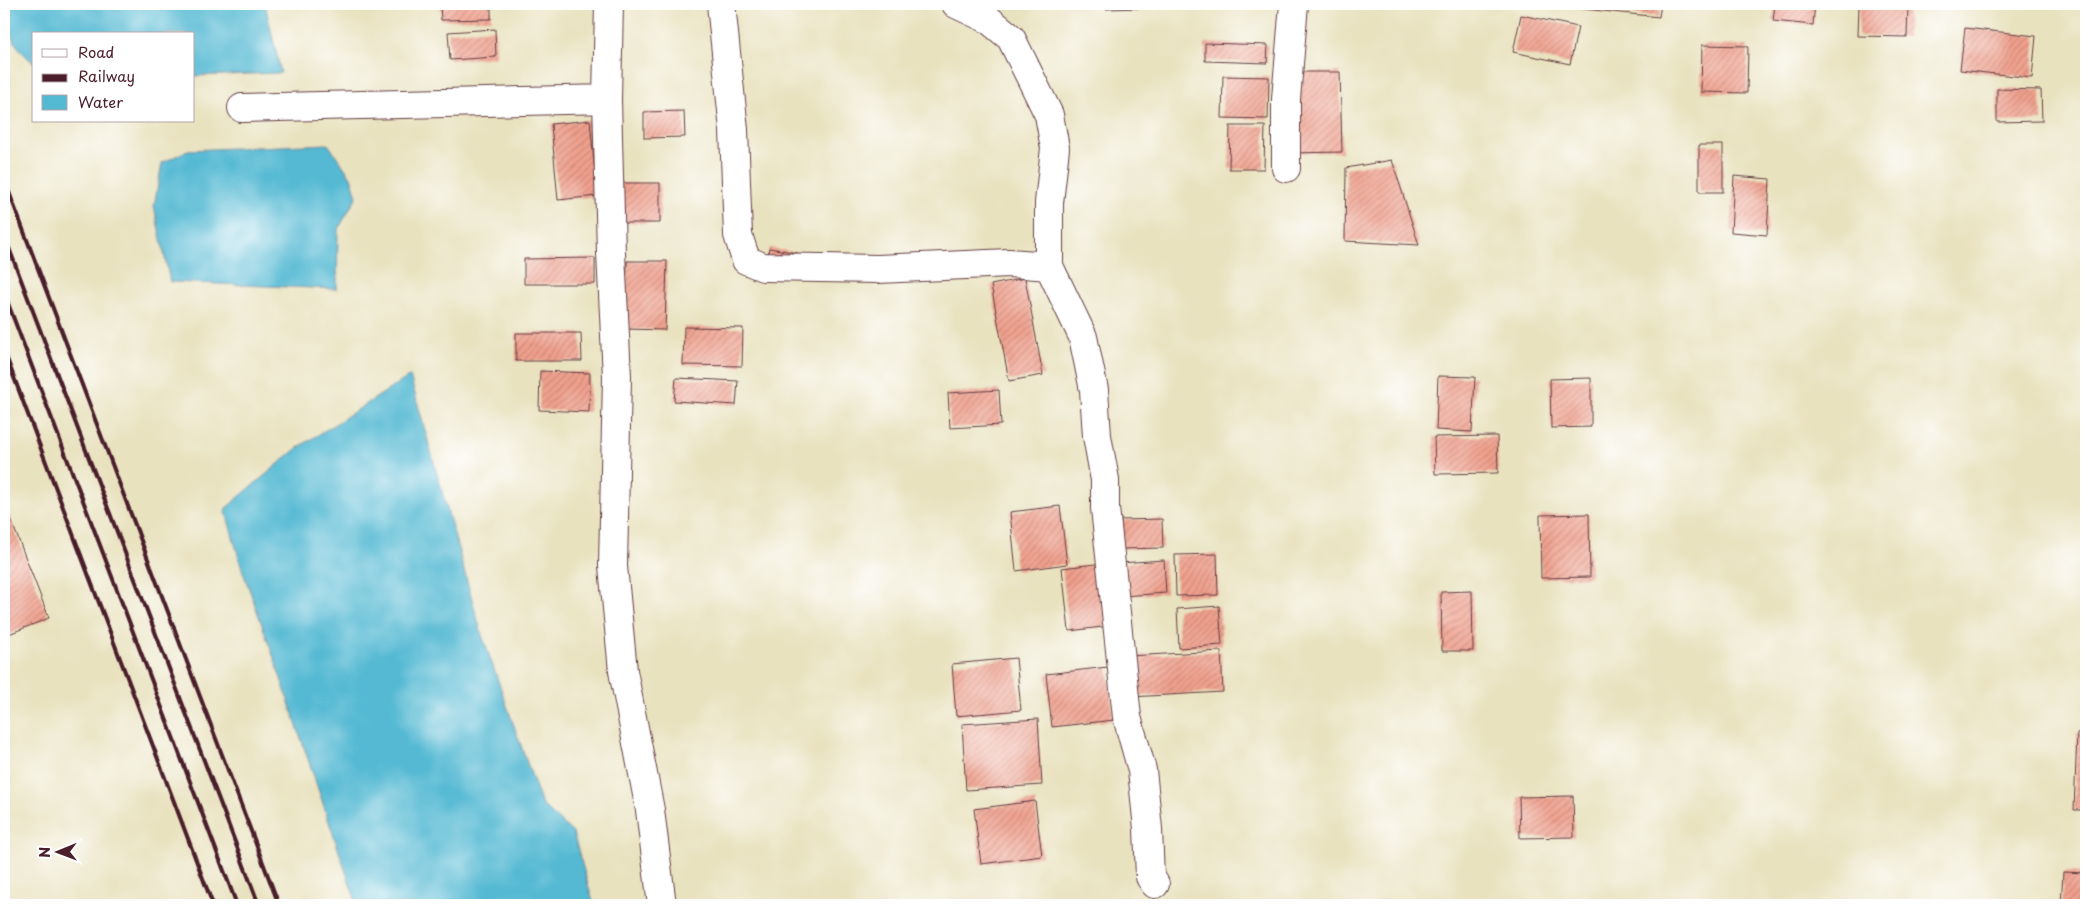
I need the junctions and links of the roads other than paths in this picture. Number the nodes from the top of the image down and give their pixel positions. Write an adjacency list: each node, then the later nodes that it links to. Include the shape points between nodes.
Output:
1 (609, 4): 5 (street)
2 (721, 4): 8 (street, via 734,130 738,234 746,260 763,267 878,270 1009,263)
3 (956, 4): 8 (street, via 988,18 1011,38 1049,114 1055,148 1048,203)
4 (1294, 4): 7 (street, via 1286,99)
5 (607, 99): 6 (street); 10 (street, via 617,377 613,566 623,671 650,810)
6 (242, 108)
7 (1286, 168)
8 (1049, 266): 9 (street, via 1083,337 1094,390 1127,717 1142,770 1150,877)
9 (1155, 884)
10 (662, 905)

